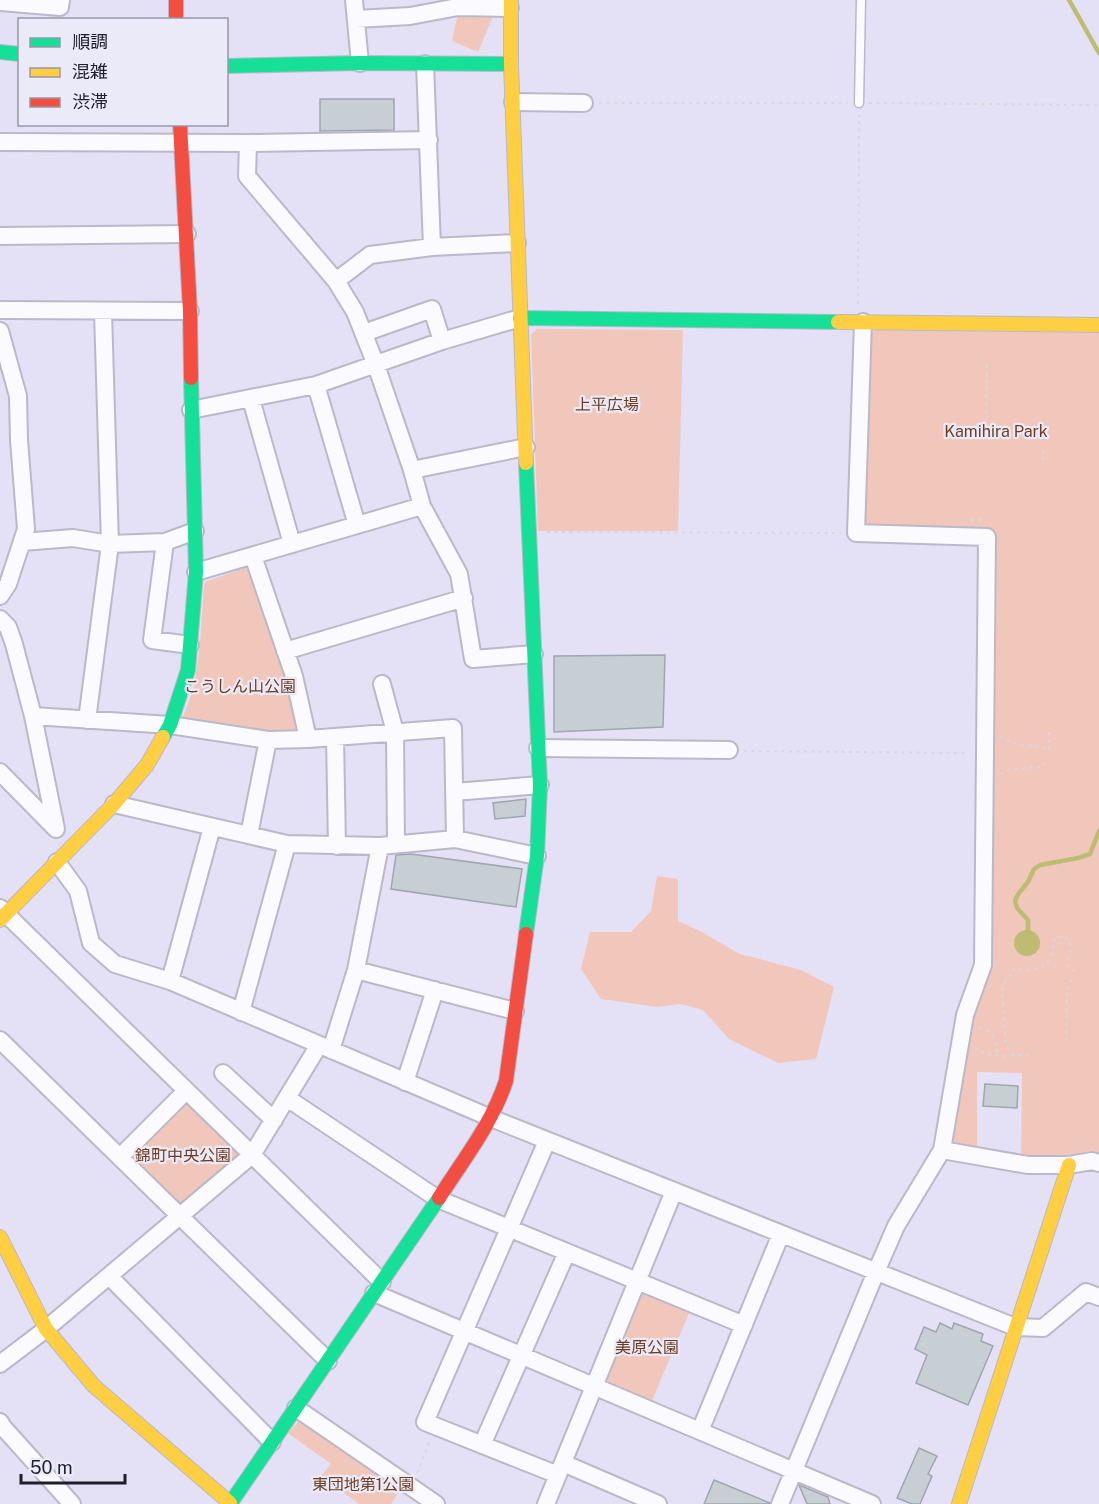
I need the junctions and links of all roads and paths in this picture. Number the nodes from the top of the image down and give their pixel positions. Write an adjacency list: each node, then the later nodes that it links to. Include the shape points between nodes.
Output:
1 (61, 0): 5 (street, via 60,7)
2 (176, 0): 7 (street)
3 (354, 0): 8 (street)
4 (861, 0): 17 (lane)
5 (0, 2)
6 (511, 4): 8 (street); 13 (street)
7 (176, 18)
8 (356, 19): 11 (street)
9 (0, 52): 10 (street)
10 (18, 54)
11 (360, 63): 12 (street); 14 (street)
12 (425, 64): 13 (street); 20 (street)
13 (511, 64): 15 (street)
14 (228, 66)
15 (513, 102): 16 (street); 26 (street)
16 (584, 103): 17 (path)
17 (859, 103): 18 (path); 33 (path)
18 (1099, 105)
19 (180, 126): 22 (street)
20 (429, 140): 23 (street); 27 (street)
21 (0, 142): 22 (street)
22 (181, 143): 23 (street); 24 (street)
23 (248, 143): 28 (street, via 247,176)
24 (187, 234): 25 (street); 30 (street)
25 (0, 236)
26 (517, 243): 27 (street); 32 (street)
27 (432, 247): 28 (street, via 370,255)
28 (336, 281): 36 (street)
29 (0, 310): 31 (street)
30 (190, 311): 31 (street); 43 (street)
31 (102, 312): 56 (street)
32 (520, 318): 33 (street); 37 (street); 45 (street)
33 (860, 322): 34 (street); 53 (street)
34 (1099, 325)
35 (0, 331): 38 (street)
36 (363, 333): 37 (street, via 432,309); 39 (street)
37 (442, 341): 39 (street)
38 (4, 363): 54 (street, via 18,396 26,529)
39 (376, 365): 41 (street); 48 (street)
40 (987, 365): 44 (path, via 986,439)
41 (316, 385): 42 (street); 50 (street)
42 (251, 399): 43 (street); 57 (street)
43 (191, 410): 51 (street)
44 (994, 440)
45 (526, 447): 48 (street); 52 (street)
46 (1043, 450): 47 (path)
47 (1043, 460)
48 (412, 470): 49 (street)
49 (422, 506): 50 (street); 61 (street, via 459,574)
50 (357, 525): 57 (street)
51 (195, 531): 55 (street); 59 (street)
52 (529, 532): 53 (path); 65 (street)
53 (856, 533): 78 (street, via 987,537)
54 (22, 542): 56 (street, via 73,538); 60 (street)
55 (165, 542): 56 (street); 63 (street, via 152,640)
56 (110, 544): 68 (street)
57 (292, 544): 58 (street)
58 (253, 556): 59 (street); 64 (street)
59 (196, 573): 63 (street)
60 (0, 596)
61 (464, 597): 64 (street); 65 (street, via 473,659)
62 (0, 619): 67 (street, via 8,627)
63 (190, 645): 69 (street, via 188,670)
64 (285, 651): 75 (street)
65 (534, 654): 76 (street)
66 (382, 684): 71 (street)
67 (33, 716): 68 (street); 84 (street)
68 (87, 720): 69 (street)
69 (170, 725): 74 (street); 82 (street, via 147,765)
70 (997, 730): 72 (path, via 1013,743 1049,751)
71 (395, 732): 73 (street); 81 (street, via 453,728); 88 (street)
72 (1049, 732)
73 (335, 737): 75 (street); 90 (street)
74 (268, 740): 75 (street); 85 (street)
75 (308, 740)
76 (538, 748): 77 (street); 80 (street)
77 (729, 750): 78 (path)
78 (985, 753): 114 (street, via 983,965 965,1015)
79 (0, 772): 84 (street)
80 (540, 785): 81 (street); 91 (street)
81 (454, 792): 86 (street)
82 (114, 804): 83 (street); 89 (street)
83 (212, 827): 85 (street); 97 (street)
84 (56, 829): 89 (street)
85 (249, 834): 87 (street)
86 (455, 839): 88 (street); 91 (street)
87 (287, 844): 90 (street); 100 (street)
88 (388, 845): 90 (street); 94 (street)
89 (73, 846): 92 (street)
90 (337, 846)
91 (537, 856): 99 (street)
92 (57, 862): 93 (street); 97 (street, via 78,891 91,943 115,964)
93 (2, 914): 109 (street)
94 (356, 970): 98 (street); 104 (street)
95 (1077, 972): 106 (path, via 1067,964 1072,951 1068,939 1062,936 1054,937 1053,952 1044,965 1014,969 1002,991 1006,1045)
96 (1077, 980): 103 (path, via 1071,981 1066,990)
97 (170, 981): 100 (street)
98 (435, 990): 99 (street); 108 (street)
99 (515, 1011): 111 (street, via 506,1081)
100 (241, 1012): 104 (street)
101 (976, 1028): 105 (path, via 994,1037)
102 (0, 1040): 116 (street)
103 (1066, 1041)
104 (325, 1048): 108 (street); 110 (street)
105 (998, 1055)
106 (1014, 1055)
107 (223, 1072): 112 (street)
108 (405, 1082): 111 (street)
109 (186, 1090): 115 (street); 116 (street)
110 (287, 1098): 112 (street); 120 (street)
111 (491, 1118): 113 (street); 120 (street)
112 (273, 1120): 115 (street)
113 (547, 1141): 119 (street); 122 (street)
114 (942, 1150): 118 (street, via 1028,1165); 126 (street, via 896,1226)
115 (252, 1155): 121 (street); 129 (street)
116 (120, 1157): 121 (street)
117 (1099, 1163): 118 (street)
118 (1070, 1165): 132 (street)
119 (674, 1191): 123 (street); 128 (street)
120 (438, 1199): 122 (street); 129 (street)
121 (180, 1216): 127 (street); 136 (street)
122 (509, 1228): 125 (street); 134 (street)
123 (781, 1234): 126 (street); 131 (street)
124 (0, 1237): 133 (street)
125 (567, 1252): 128 (street); 135 (street)
126 (876, 1272): 132 (street); 146 (street)
127 (109, 1276): 133 (street); 143 (street)
128 (637, 1281): 131 (street); 138 (street)
129 (378, 1288): 134 (street); 136 (street)
130 (1099, 1297): 132 (street, via 1086,1292 1043,1328)
131 (744, 1325): 142 (street)
132 (1016, 1327): 148 (street)
133 (46, 1329): 137 (street); 151 (street, via 94,1386)
134 (464, 1331): 135 (street); 141 (street, via 425,1422)
135 (522, 1356): 138 (street); 144 (street)
136 (328, 1361): 139 (street)
137 (0, 1364)
138 (594, 1386): 142 (street); 145 (street)
139 (296, 1408): 143 (street); 147 (street)
140 (0, 1422): 150 (street)
141 (435, 1426): 144 (street); 147 (path)
142 (700, 1431): 146 (street)
143 (273, 1442): 151 (street)
144 (482, 1445): 145 (street)
145 (560, 1469): 153 (street); 154 (street)
146 (794, 1471): 149 (street); 155 (street)
147 (412, 1487): 152 (street)
148 (958, 1501)
149 (865, 1503)
150 (72, 1504)
151 (230, 1504)
152 (436, 1504)
153 (546, 1504)
154 (658, 1504)
155 (780, 1504)

